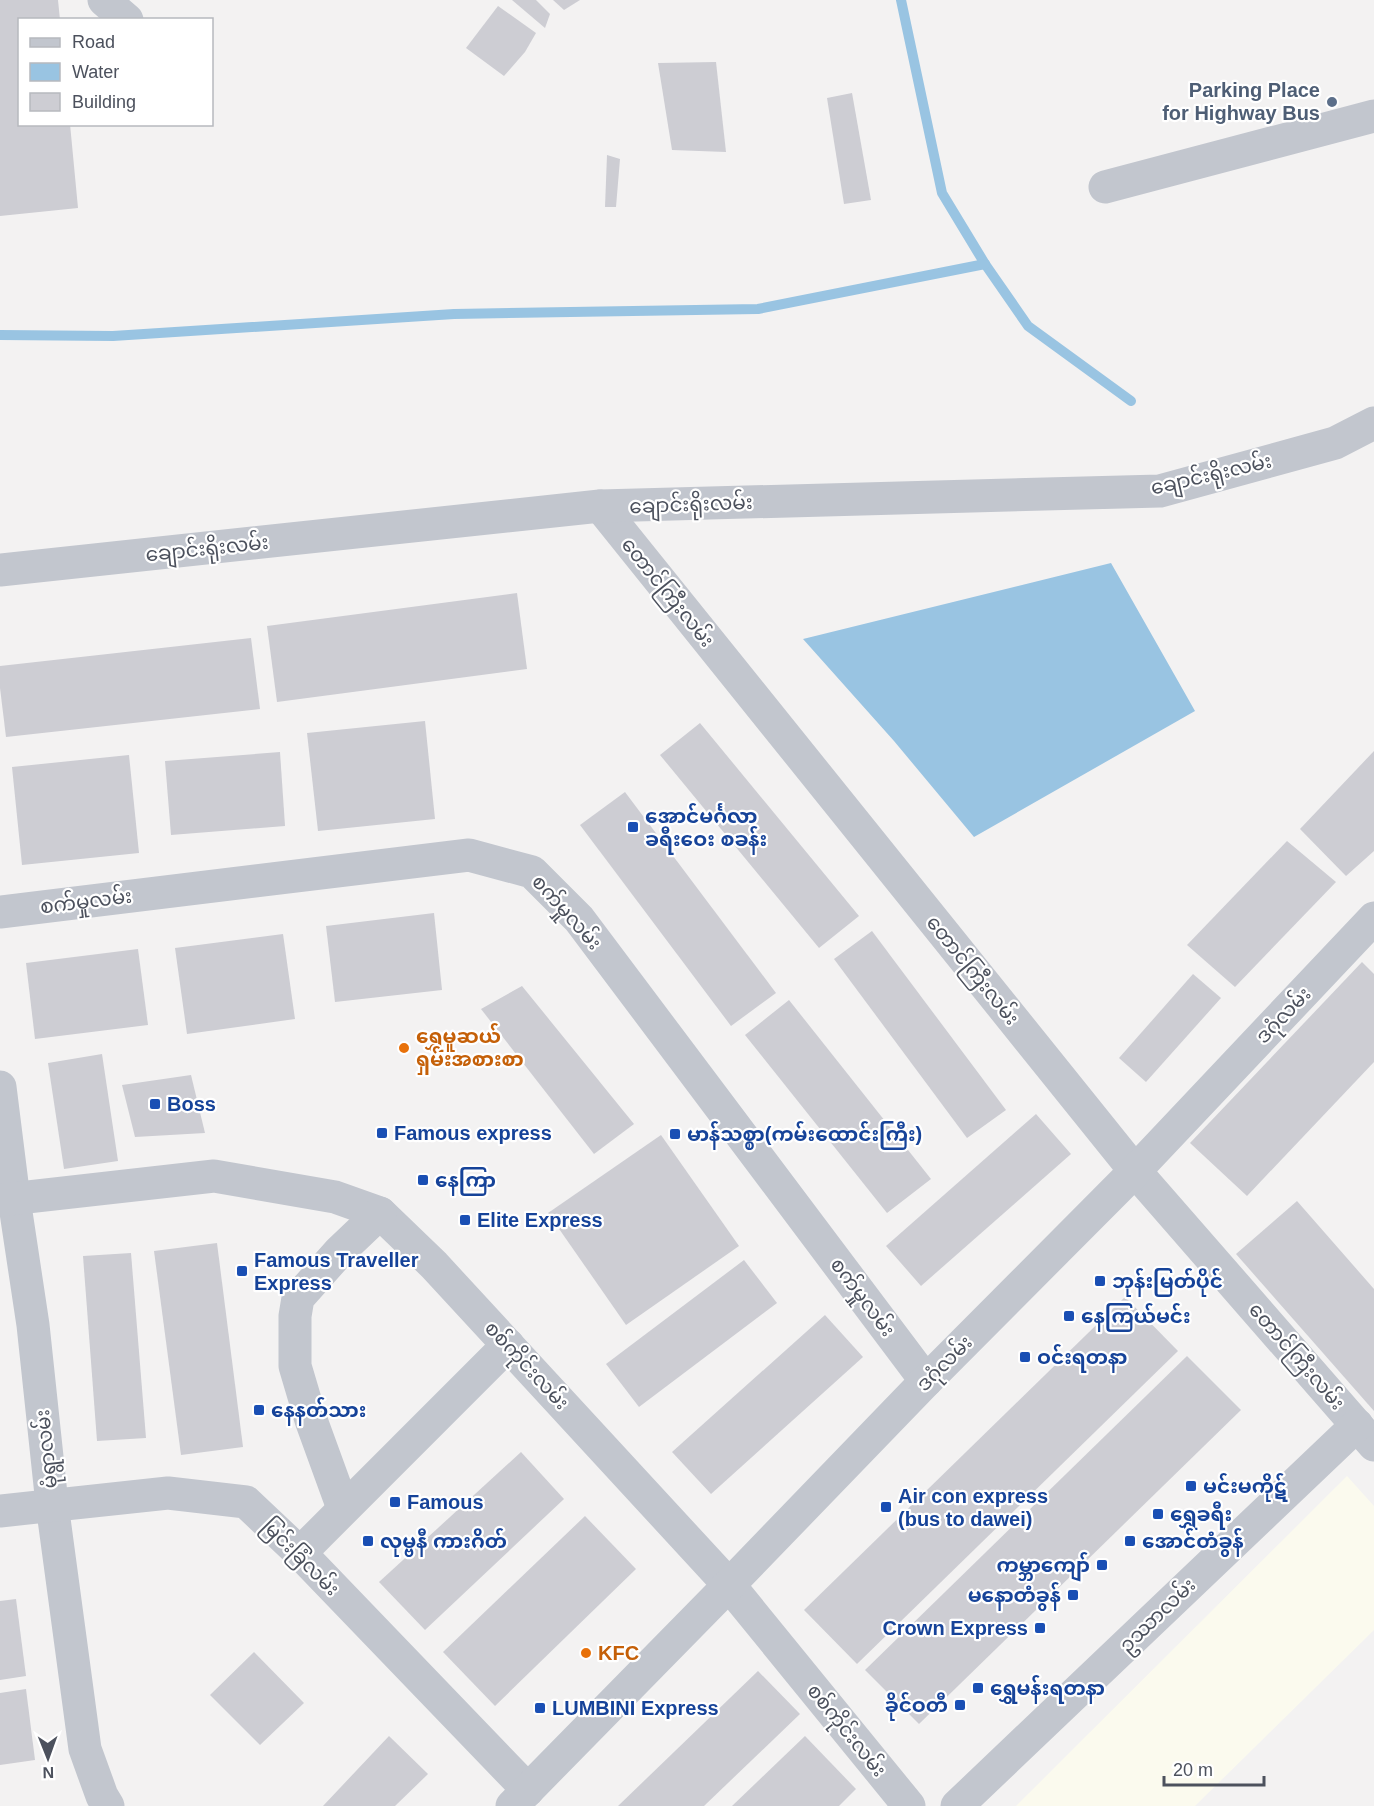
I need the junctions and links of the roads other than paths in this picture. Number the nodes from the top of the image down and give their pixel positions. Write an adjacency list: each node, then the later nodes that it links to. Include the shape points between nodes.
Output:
1 (104, 0): 2 (street)
2 (125, 18)
3 (1374, 116): 4 (street)
4 (1105, 187)
5 (1374, 423): 6 (street, ချောင်းရိုးလမ်း, via 1335,443 1160,490)
6 (600, 506): 7 (street, ချောင်းရိုးလမ်း); 11 (street, တောင်ကြီးလမ်း)
7 (0, 570)
8 (0, 912): 15 (street, စက်မှုလမ်း, via 469,855 532,872 579,919)
9 (1374, 918): 11 (street, ဒဂုံလမ်း)
10 (0, 1087): 12 (street, မုံရွာလမ်း)
11 (1135, 1171): 15 (street, ဒဂုံလမ်း); 16 (street, တောင်ကြီးလမ်း)
12 (7, 1199): 13 (street, စစ်ကိုင်းလမ်း, via 214,1176 335,1197); 17 (street, မုံရွာလမ်း, via 33,1324)
13 (380, 1213): 14 (street, စစ်ကိုင်းလမ်း); 18 (street, via 298,1298 295,1366)
14 (508, 1345): 18 (street); 21 (street, စစ်ကိုင်းလမ်း)
15 (926, 1381): 21 (street, ဒဂုံလမ်း)
16 (1366, 1435): 25 (street, ဥဿာလမ်း)
17 (52, 1504): 19 (street, မြင်းခြံလမ်း); 20 (street, မြင်းခြံလမ်း, via 168,1493 246,1502); 23 (street, မုံရွာလမ်း, via 86,1749)
18 (343, 1508): 20 (street)
19 (0, 1510)
20 (300, 1553): 22 (street, မြင်းခြံလမ်း)
21 (729, 1585): 22 (street, ဒဂုံလမ်း); 24 (street, စစ်ကိုင်းလမ်း)
22 (520, 1798)
23 (108, 1806)
24 (909, 1806)
25 (957, 1806)

